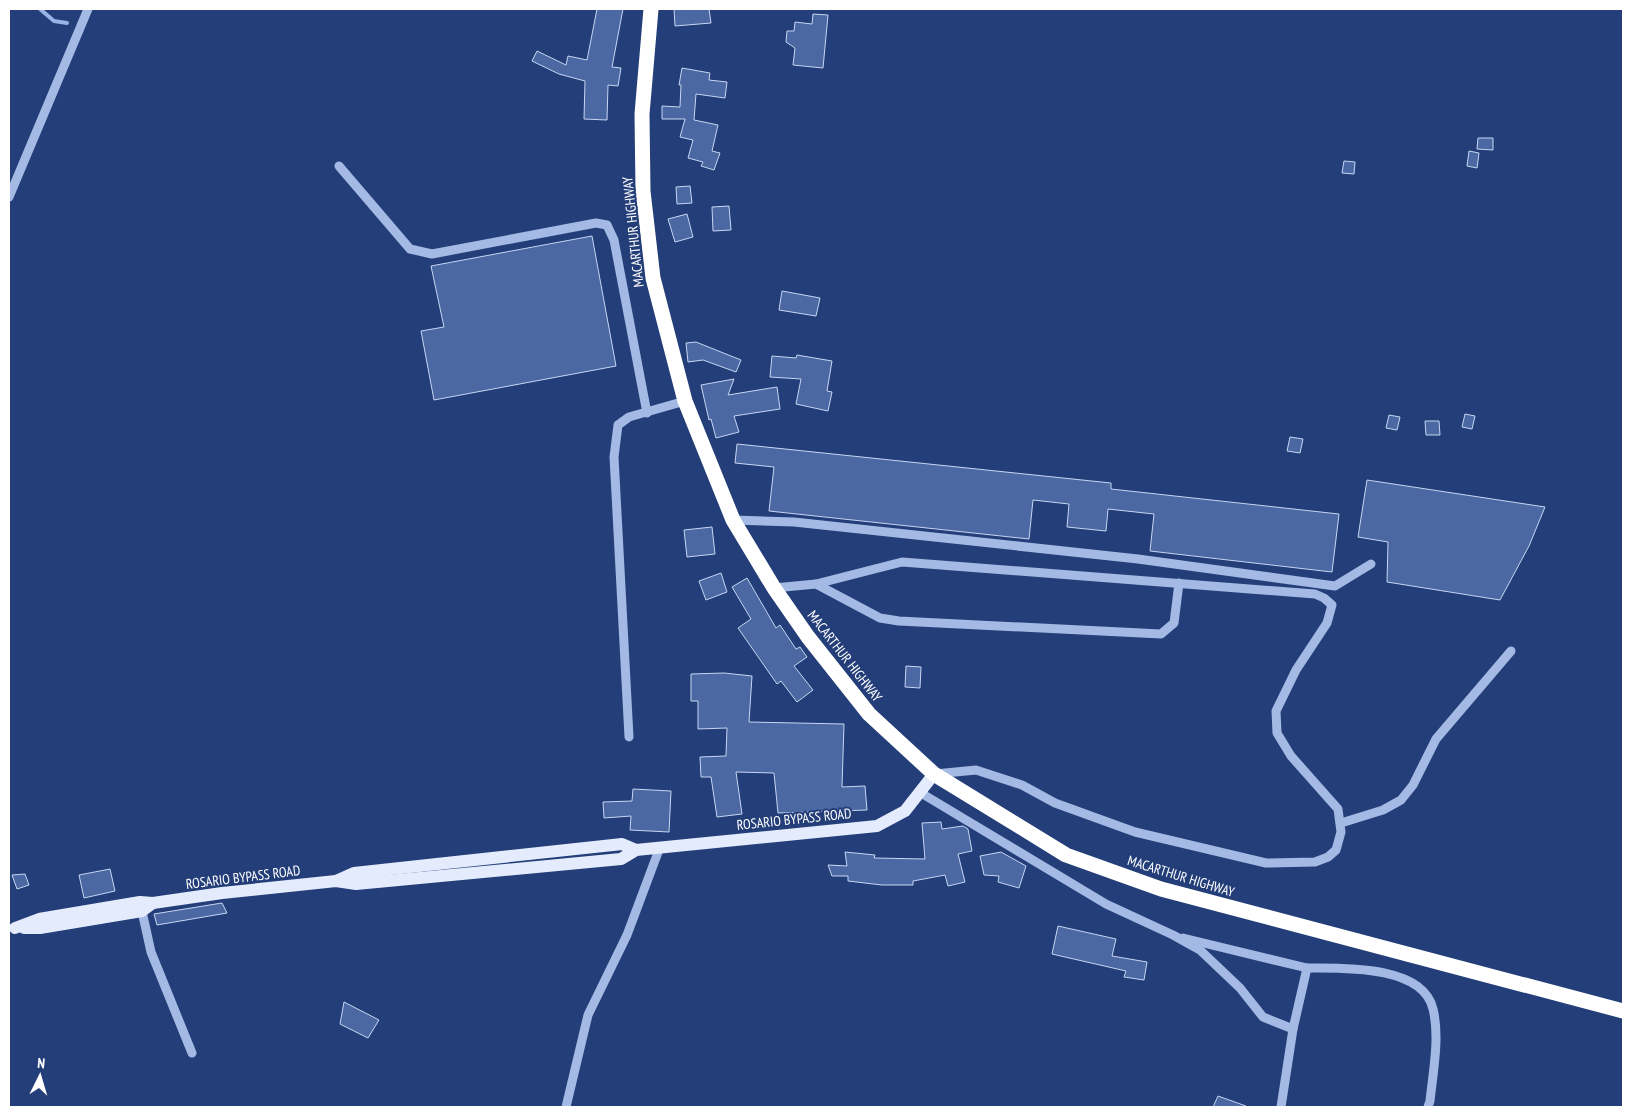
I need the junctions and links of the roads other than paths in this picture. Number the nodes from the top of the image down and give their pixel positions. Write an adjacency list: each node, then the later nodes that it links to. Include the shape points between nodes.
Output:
1 (88, 9): 4 (street)
2 (651, 9): 5 (highway, MACARTHUR HIGHWAY, via 642,114 643,191 652,278)
3 (339, 166): 6 (street, via 410,249 432,254 596,223 607,225 614,240)
4 (9, 197)
5 (685, 401): 6 (street); 7 (highway, MACARTHUR HIGHWAY)
6 (647, 413): 13 (street, via 629,417 618,425 614,457)
7 (733, 520): 8 (street, via 794,522 1128,558 1335,586); 11 (highway, MACARTHUR HIGHWAY)
8 (1371, 564)
9 (1179, 583): 10 (street, via 902,562); 10 (street, via 1174,623 1161,634 899,621 880,618); 16 (street, via 1314,594 1332,605 1327,623 1296,670 1276,711 1277,733 1291,756 1338,809)
10 (816, 584): 11 (street)
11 (774, 588): 14 (highway, MACARTHUR HIGHWAY, via 831,669 869,714)
12 (1511, 651): 16 (street, via 1436,739 1413,786 1401,800 1383,810)
13 (629, 737)
14 (934, 774): 15 (main road, ROSARIO BYPASS ROAD); 16 (street, via 976,770 1022,785 1055,803 1135,832 1266,863 1315,862 1328,857 1336,850); 22 (highway, MACARTHUR HIGHWAY, via 1066,855 1161,889)
15 (921, 793): 17 (main road, ROSARIO BYPASS ROAD, via 905,811 877,826); 20 (street, via 1098,900)
16 (1342, 823)
17 (660, 847): 18 (main road, ROSARIO BYPASS ROAD, via 636,850 622,844 354,873 336,881 222,893); 25 (street, via 627,936 588,1015)
18 (141, 906): 19 (main road, ROSARIO BYPASS ROAD, via 39,918); 24 (street, via 151,952)
19 (12, 928)
20 (1173, 935): 21 (street); 23 (street, via 1200,950 1240,988 1264,1017)
21 (1307, 968): 23 (street); 27 (street, via 1370,971 1412,981 1424,990 1433,1008 1435,1042)
22 (1623, 1011)
23 (1293, 1029): 26 (street)
24 (192, 1053)
25 (566, 1107)
26 (1281, 1107)
27 (1428, 1107)

